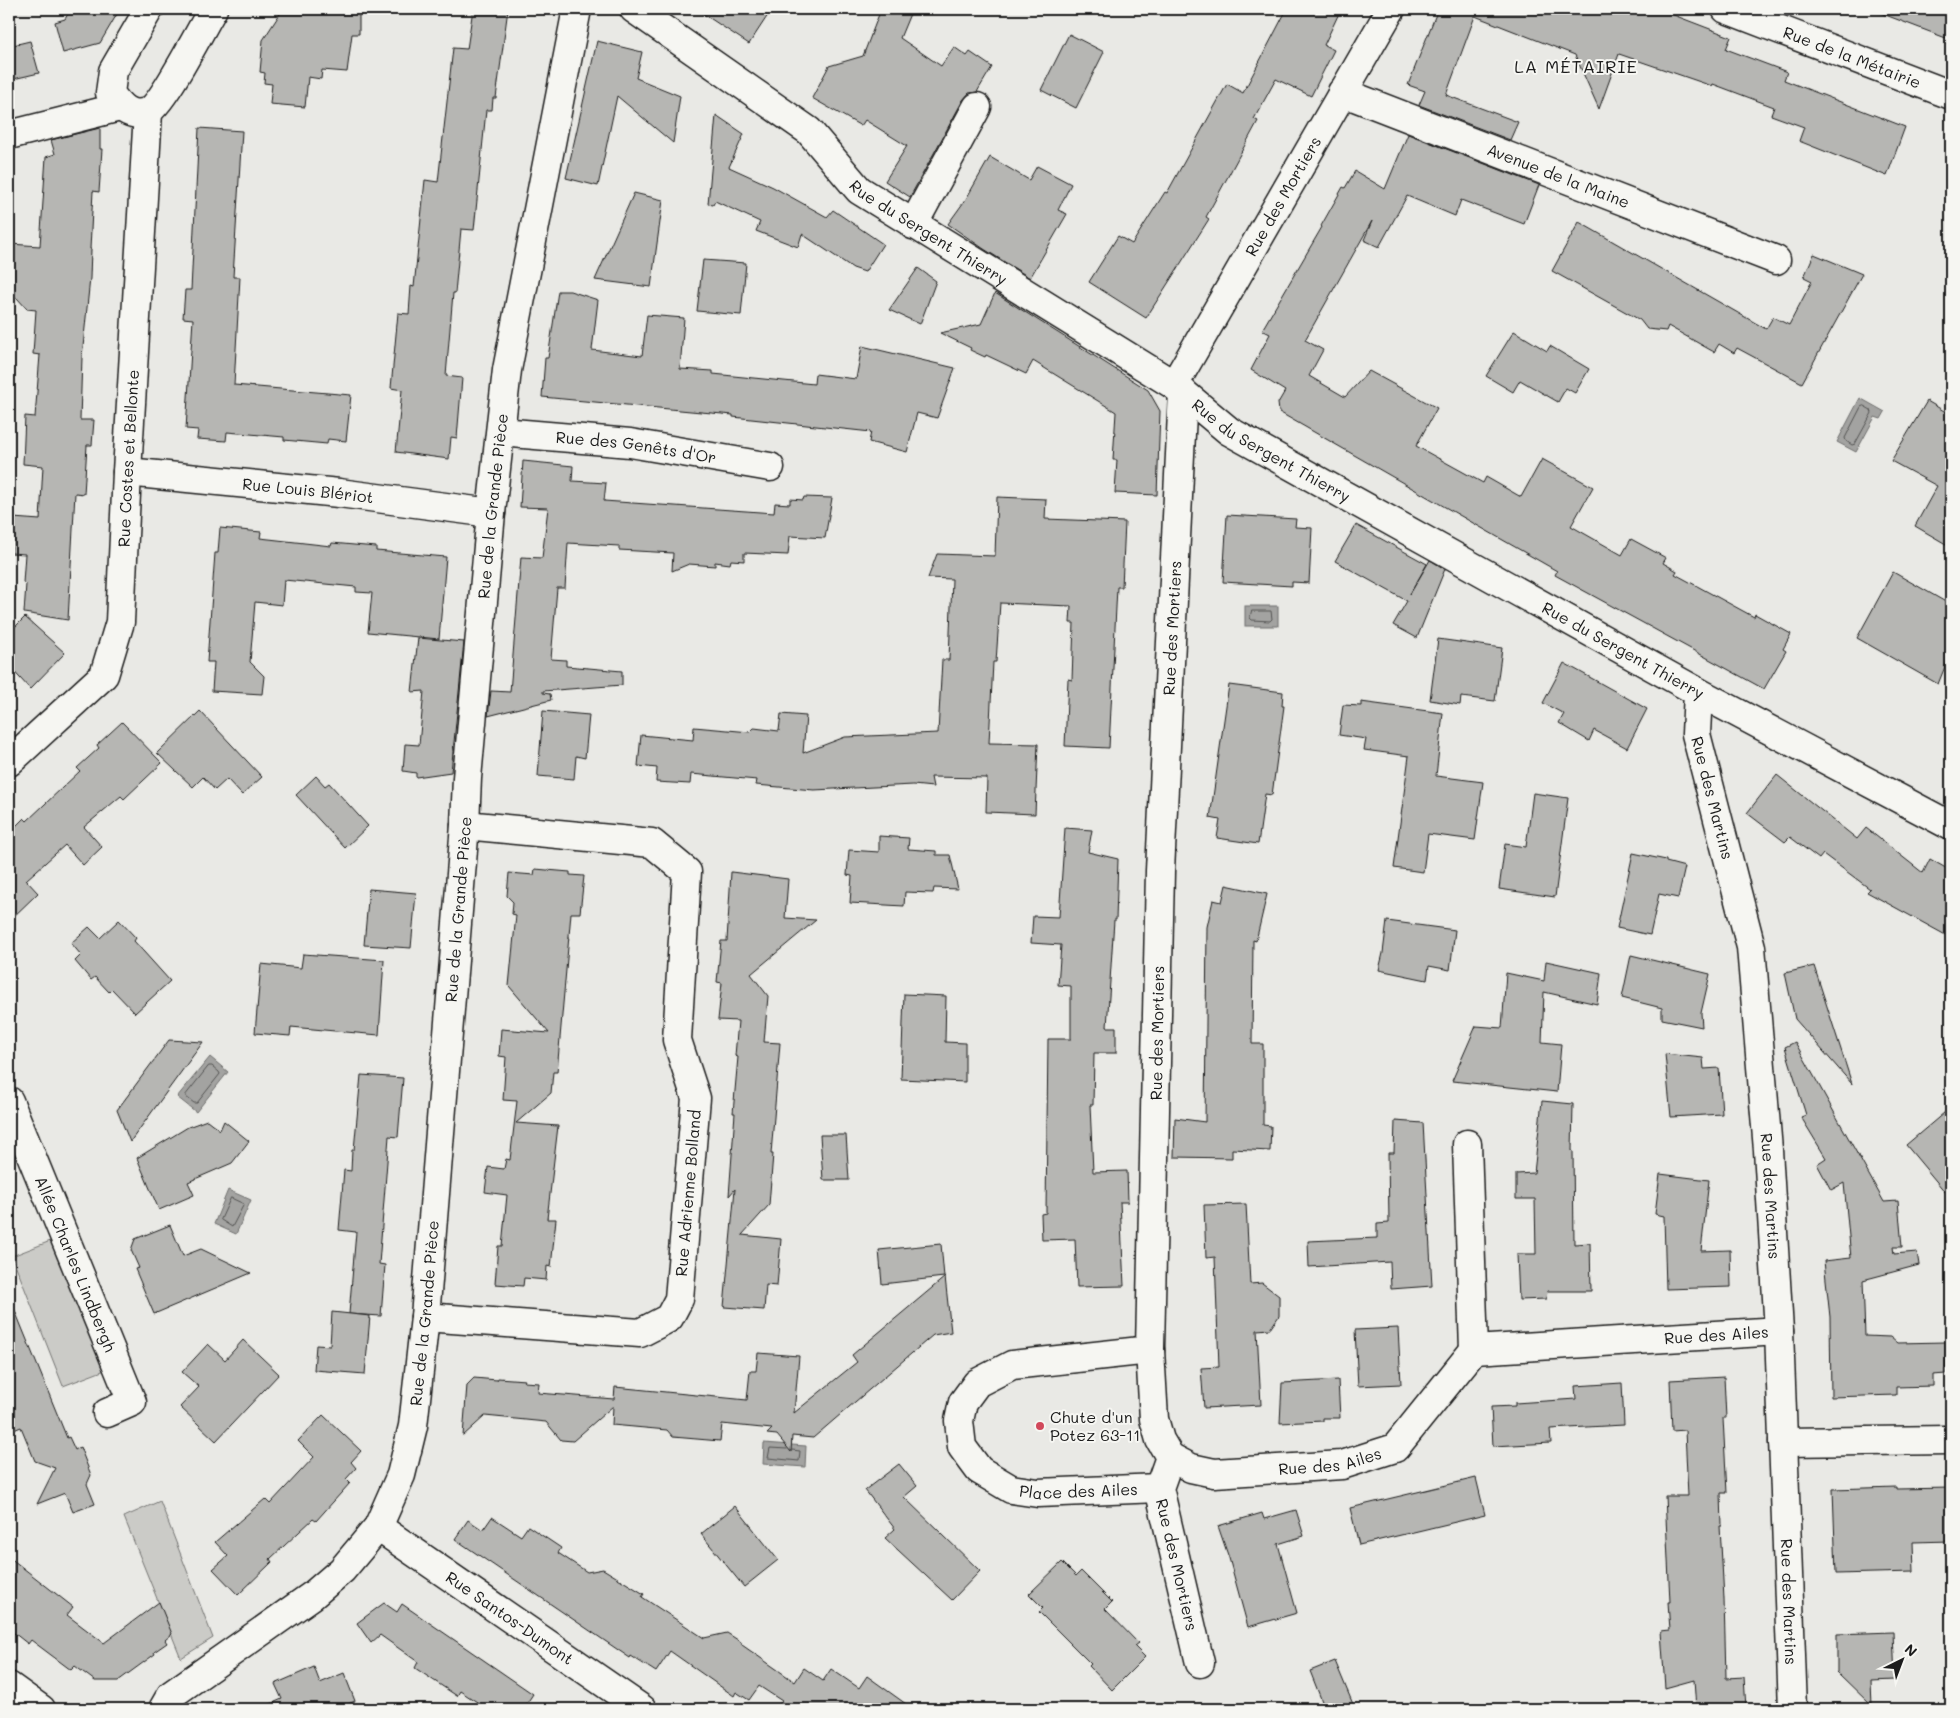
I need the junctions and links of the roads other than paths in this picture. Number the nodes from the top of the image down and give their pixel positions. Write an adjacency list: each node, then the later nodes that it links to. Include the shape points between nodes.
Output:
1 (149, 9): 9 (street, via 113,71 110,93)
2 (213, 9): 11 (street, via 161,99)
3 (576, 9): 16 (street, Rue de la Grande Pièce, via 507,370)
4 (634, 9): 13 (street, Rue du Sergent Thierry, via 809,131 859,190)
5 (1391, 9): 7 (street, Rue des Mortiers)
6 (1726, 9): 8 (street, Rue de la Métairie)
7 (1342, 92): 14 (street, Avenue de la Maine); 15 (street, Rue des Mortiers)
8 (1951, 95)
9 (120, 107): 11 (street, via 132,114); 12 (street)
10 (977, 108): 13 (street)
11 (148, 112): 18 (street, Rue Costes et Bellonte)
12 (9, 135)
13 (913, 225): 15 (street, Rue du Sergent Thierry)
14 (1776, 260)
15 (1178, 389): 20 (street, Rue du Sergent Thierry, via 1229,431); 28 (street, Rue des Mortiers, via 1160,871)
16 (501, 432): 17 (street, Rue des Genêts d'Or, via 630,443); 19 (street, Rue de la Grande Pièce)
17 (770, 467)
18 (127, 472): 19 (street, Rue Louis Blériot); 21 (street, Rue Costes et Bellonte, via 120,622 104,675)
19 (491, 513): 22 (street, Rue de la Grande Pièce)
20 (1698, 692): 23 (street, Rue du Sergent Thierry); 27 (street, Rue des Martins, via 1696,734 1751,947)
21 (9, 762)
22 (465, 825): 26 (street, Rue de la Grande Pièce); 26 (street, Rue Adrienne Bolland, via 652,843 687,872 677,1040 696,1098 680,1299 669,1318 640,1333)
23 (1951, 826)
24 (9, 1101): 30 (street, Allée Charles Lindbergh, via 132,1402)
25 (1467, 1144): 29 (street)
26 (425, 1317): 35 (street, Rue de la Grande Pièce, via 413,1426 401,1475)
27 (1779, 1330): 29 (street, Rue des Ailes); 32 (street, Rue des Martins)
28 (1150, 1350): 33 (street, Rue des Mortiers, via 1154,1419 1160,1440); 34 (street, Place des Ailes, via 1012,1365 977,1383 963,1402 959,1421 962,1447 979,1470 1011,1489 1038,1493)
29 (1474, 1350): 33 (street, Rue des Ailes, via 1395,1448 1342,1465 1214,1472 1191,1468)
30 (106, 1414)
31 (1951, 1440): 32 (street)
32 (1783, 1442): 41 (street, Rue des Martins)
33 (1170, 1456): 34 (street, Rue des Mortiers)
34 (1159, 1488): 36 (street, Rue des Mortiers)
35 (378, 1527): 39 (street, Rue de la Grande Pièce, via 335,1576 313,1595 172,1695); 40 (street, Rue Santos-Dumont)
36 (1200, 1663)
37 (9, 1686): 38 (street)
38 (41, 1709)
39 (163, 1709)
40 (642, 1709)
41 (1793, 1709)

